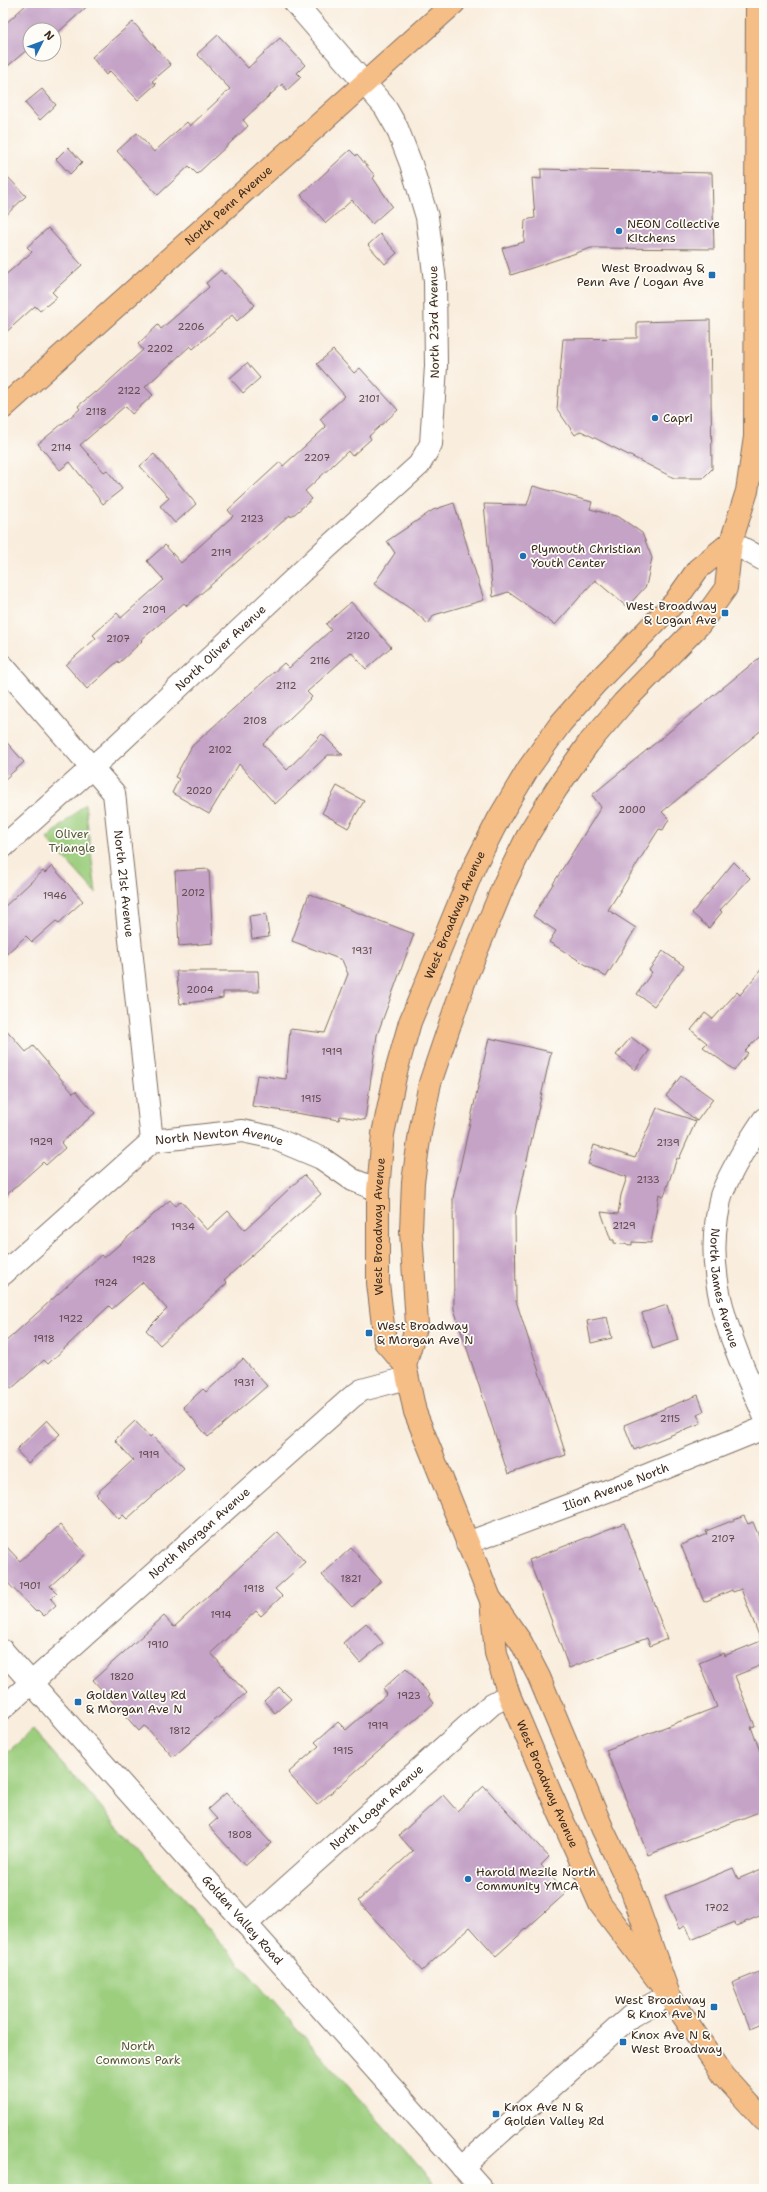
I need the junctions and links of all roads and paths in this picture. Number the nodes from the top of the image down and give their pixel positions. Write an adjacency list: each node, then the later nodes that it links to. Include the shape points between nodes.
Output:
1 (295, 3): 4 (street, North 23rd Avenue)
2 (454, 3): 4 (main road, North Penn Avenue)
3 (757, 3): 7 (main road, West Broadway Avenue, via 755,437 747,491)
4 (366, 83): 5 (main road, North Penn Avenue); 6 (street, North 23rd Avenue, via 385,107 397,128 427,217 436,281 436,366)
5 (3, 408)
6 (431, 444): 10 (street, North Oliver Avenue, via 419,465)
7 (731, 542): 8 (street); 14 (main road, West Broadway Avenue, via 698,569 674,603 596,682 561,723 528,769 499,818 474,867 410,1022 383,1134); 16 (main road, West Broadway Avenue, via 726,588 700,624 623,703 588,744 530,833 485,930 445,1035 430,1083 420,1133 413,1182 411,1231 417,1324)
8 (764, 560)
9 (3, 666): 10 (street, North 21st Avenue)
10 (93, 767): 11 (street, North Oliver Avenue); 13 (street, North 21st Avenue, via 114,793)
11 (3, 847)
12 (764, 1119): 17 (street, North James Avenue, via 721,1194 713,1240 715,1277 723,1311 737,1353)
13 (152, 1141): 14 (street, North Newton Avenue, via 242,1131 271,1137 321,1158 353,1180); 15 (street, North Newton Avenue)
14 (378, 1190): 16 (main road, West Broadway Avenue, via 378,1283 385,1342)
15 (3, 1274)
16 (406, 1372): 19 (main road, West Broadway Avenue, via 415,1412); 22 (street, North Morgan Avenue, via 362,1390 352,1397)
17 (764, 1415)
18 (764, 1428): 19 (street, Ilion Avenue North, via 618,1487)
19 (468, 1543): 20 (main road, West Broadway Avenue)
20 (490, 1598): 23 (main road, West Broadway Avenue, via 496,1653); 26 (main road, West Broadway Avenue, via 521,1642 539,1677 603,1830 631,1888)
21 (3, 1651): 22 (street, Golden Valley Road)
22 (31, 1683): 24 (street, North Morgan Avenue); 25 (street, Golden Valley Road)
23 (510, 1695): 25 (street, North Logan Avenue, via 492,1704); 26 (main road, West Broadway Avenue, via 561,1819 600,1904)
24 (3, 1708)
25 (246, 1924): 28 (street, Golden Valley Road)
26 (669, 1994): 27 (main road, West Broadway Avenue, via 724,2076); 28 (street, via 631,2016)
27 (764, 2120)
28 (462, 2167): 29 (street, Golden Valley Road)
29 (482, 2189)

